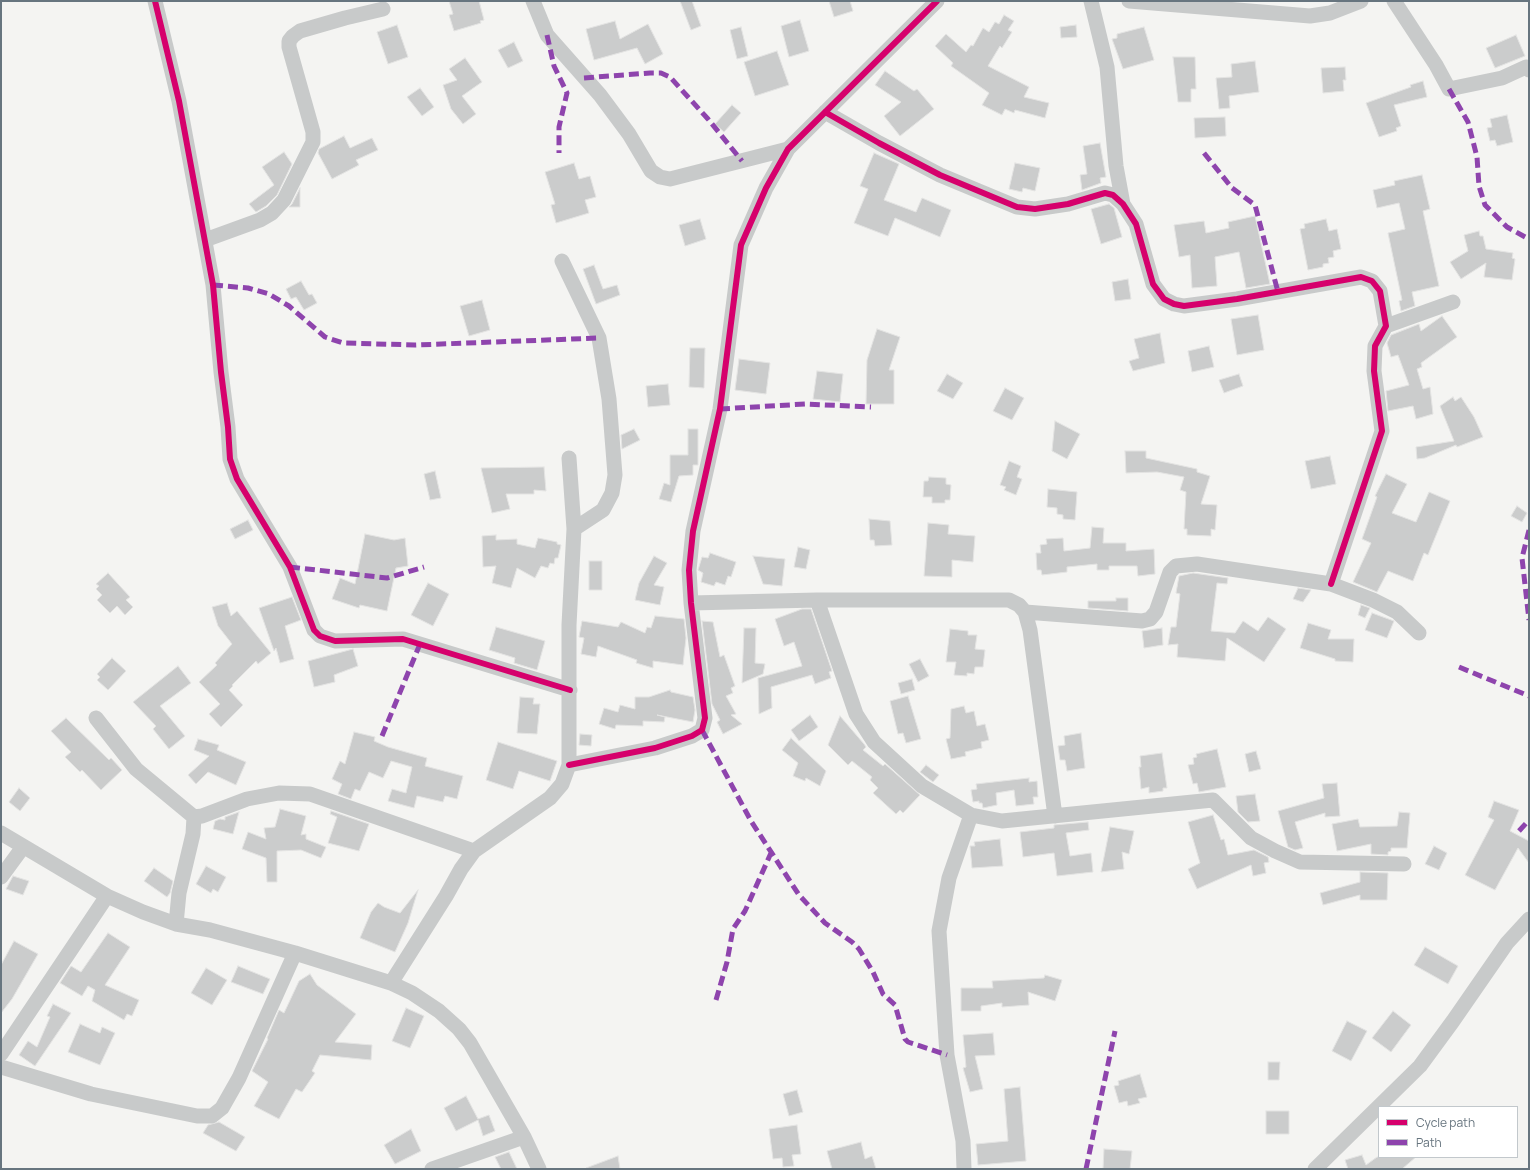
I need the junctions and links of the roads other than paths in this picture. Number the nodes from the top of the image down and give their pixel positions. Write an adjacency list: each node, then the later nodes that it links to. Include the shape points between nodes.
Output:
1 (156, 1): 13 (street, via 179,101)
2 (533, 1): 11 (street, via 547,35 600,95 629,134 651,171 660,177 670,179)
3 (937, 1): 10 (street)
4 (1091, 1): 12 (street, via 1107,67 1116,166)
5 (1128, 1): 6 (street, via 1310,16 1330,13)
6 (1361, 1)
7 (1394, 1): 9 (street, via 1449,89 1502,78 1526,67)
8 (383, 9): 13 (street, via 300,31 289,41 313,132 313,142 284,200 272,213 260,220)
9 (1529, 70)
10 (825, 112): 11 (street); 12 (street, via 940,175 1017,206 1035,209 1068,204 1105,193 1113,195)
11 (788, 149): 21 (street, via 766,188 741,245 720,409 693,531 689,570)
12 (1123, 204): 16 (street, via 1136,224 1153,284 1164,299 1174,304 1184,306 1237,299 1361,277 1372,281 1380,291)
13 (205, 240): 24 (street, via 213,285 230,459 240,485 290,567 314,630 320,636 335,641 403,639)
14 (562, 261): 18 (street, via 599,338 609,399 615,475 612,493 602,510)
15 (1453, 302): 16 (street)
16 (1386, 326): 19 (street, via 1376,346 1374,371 1382,430)
17 (568, 458): 18 (street)
18 (574, 529): 24 (street, via 568,625)
19 (1331, 584): 22 (street, via 1197,564 1176,566 1170,572 1156,612 1150,619 1142,621); 23 (street, via 1397,612)
20 (817, 600): 21 (street); 22 (street, via 1009,600); 27 (street, via 856,714 874,742 922,786)
21 (691, 603): 26 (street, via 705,718 702,730 656,748)
22 (1025, 612): 28 (street, via 1030,630)
23 (1418, 634)
24 (570, 690): 26 (street)
25 (96, 718): 29 (street, via 136,769)
26 (569, 766): 32 (street, via 562,784 550,798)
27 (971, 815): 28 (street, via 1002,821); 47 (street, via 949,878 939,931 947,1055 963,1141)
28 (1055, 816): 33 (street, via 1213,800 1252,838 1300,862)
29 (194, 817): 32 (street, via 247,799 279,793 310,794); 37 (street, via 193,834 179,893)
30 (1, 833): 31 (street)
31 (23, 847): 34 (street); 35 (street)
32 (474, 851): 39 (street)
33 (1404, 864)
34 (1, 877)
35 (107, 896): 37 (street); 40 (street)
36 (1529, 919): 42 (street, via 1507,943 1420,1066)
37 (176, 924): 38 (street, via 210,930)
38 (295, 953): 39 (street); 41 (street, via 239,1078 222,1108 212,1116 198,1116 91,1094)
39 (391, 984): 44 (street, via 412,993 439,1011 458,1029 470,1043)
40 (1, 1054)
41 (1, 1067)
42 (1379, 1106)
43 (1378, 1107): 48 (street)
44 (524, 1137): 45 (street); 46 (street)
45 (432, 1169)
46 (539, 1169)
47 (964, 1169)
48 (1315, 1169)

